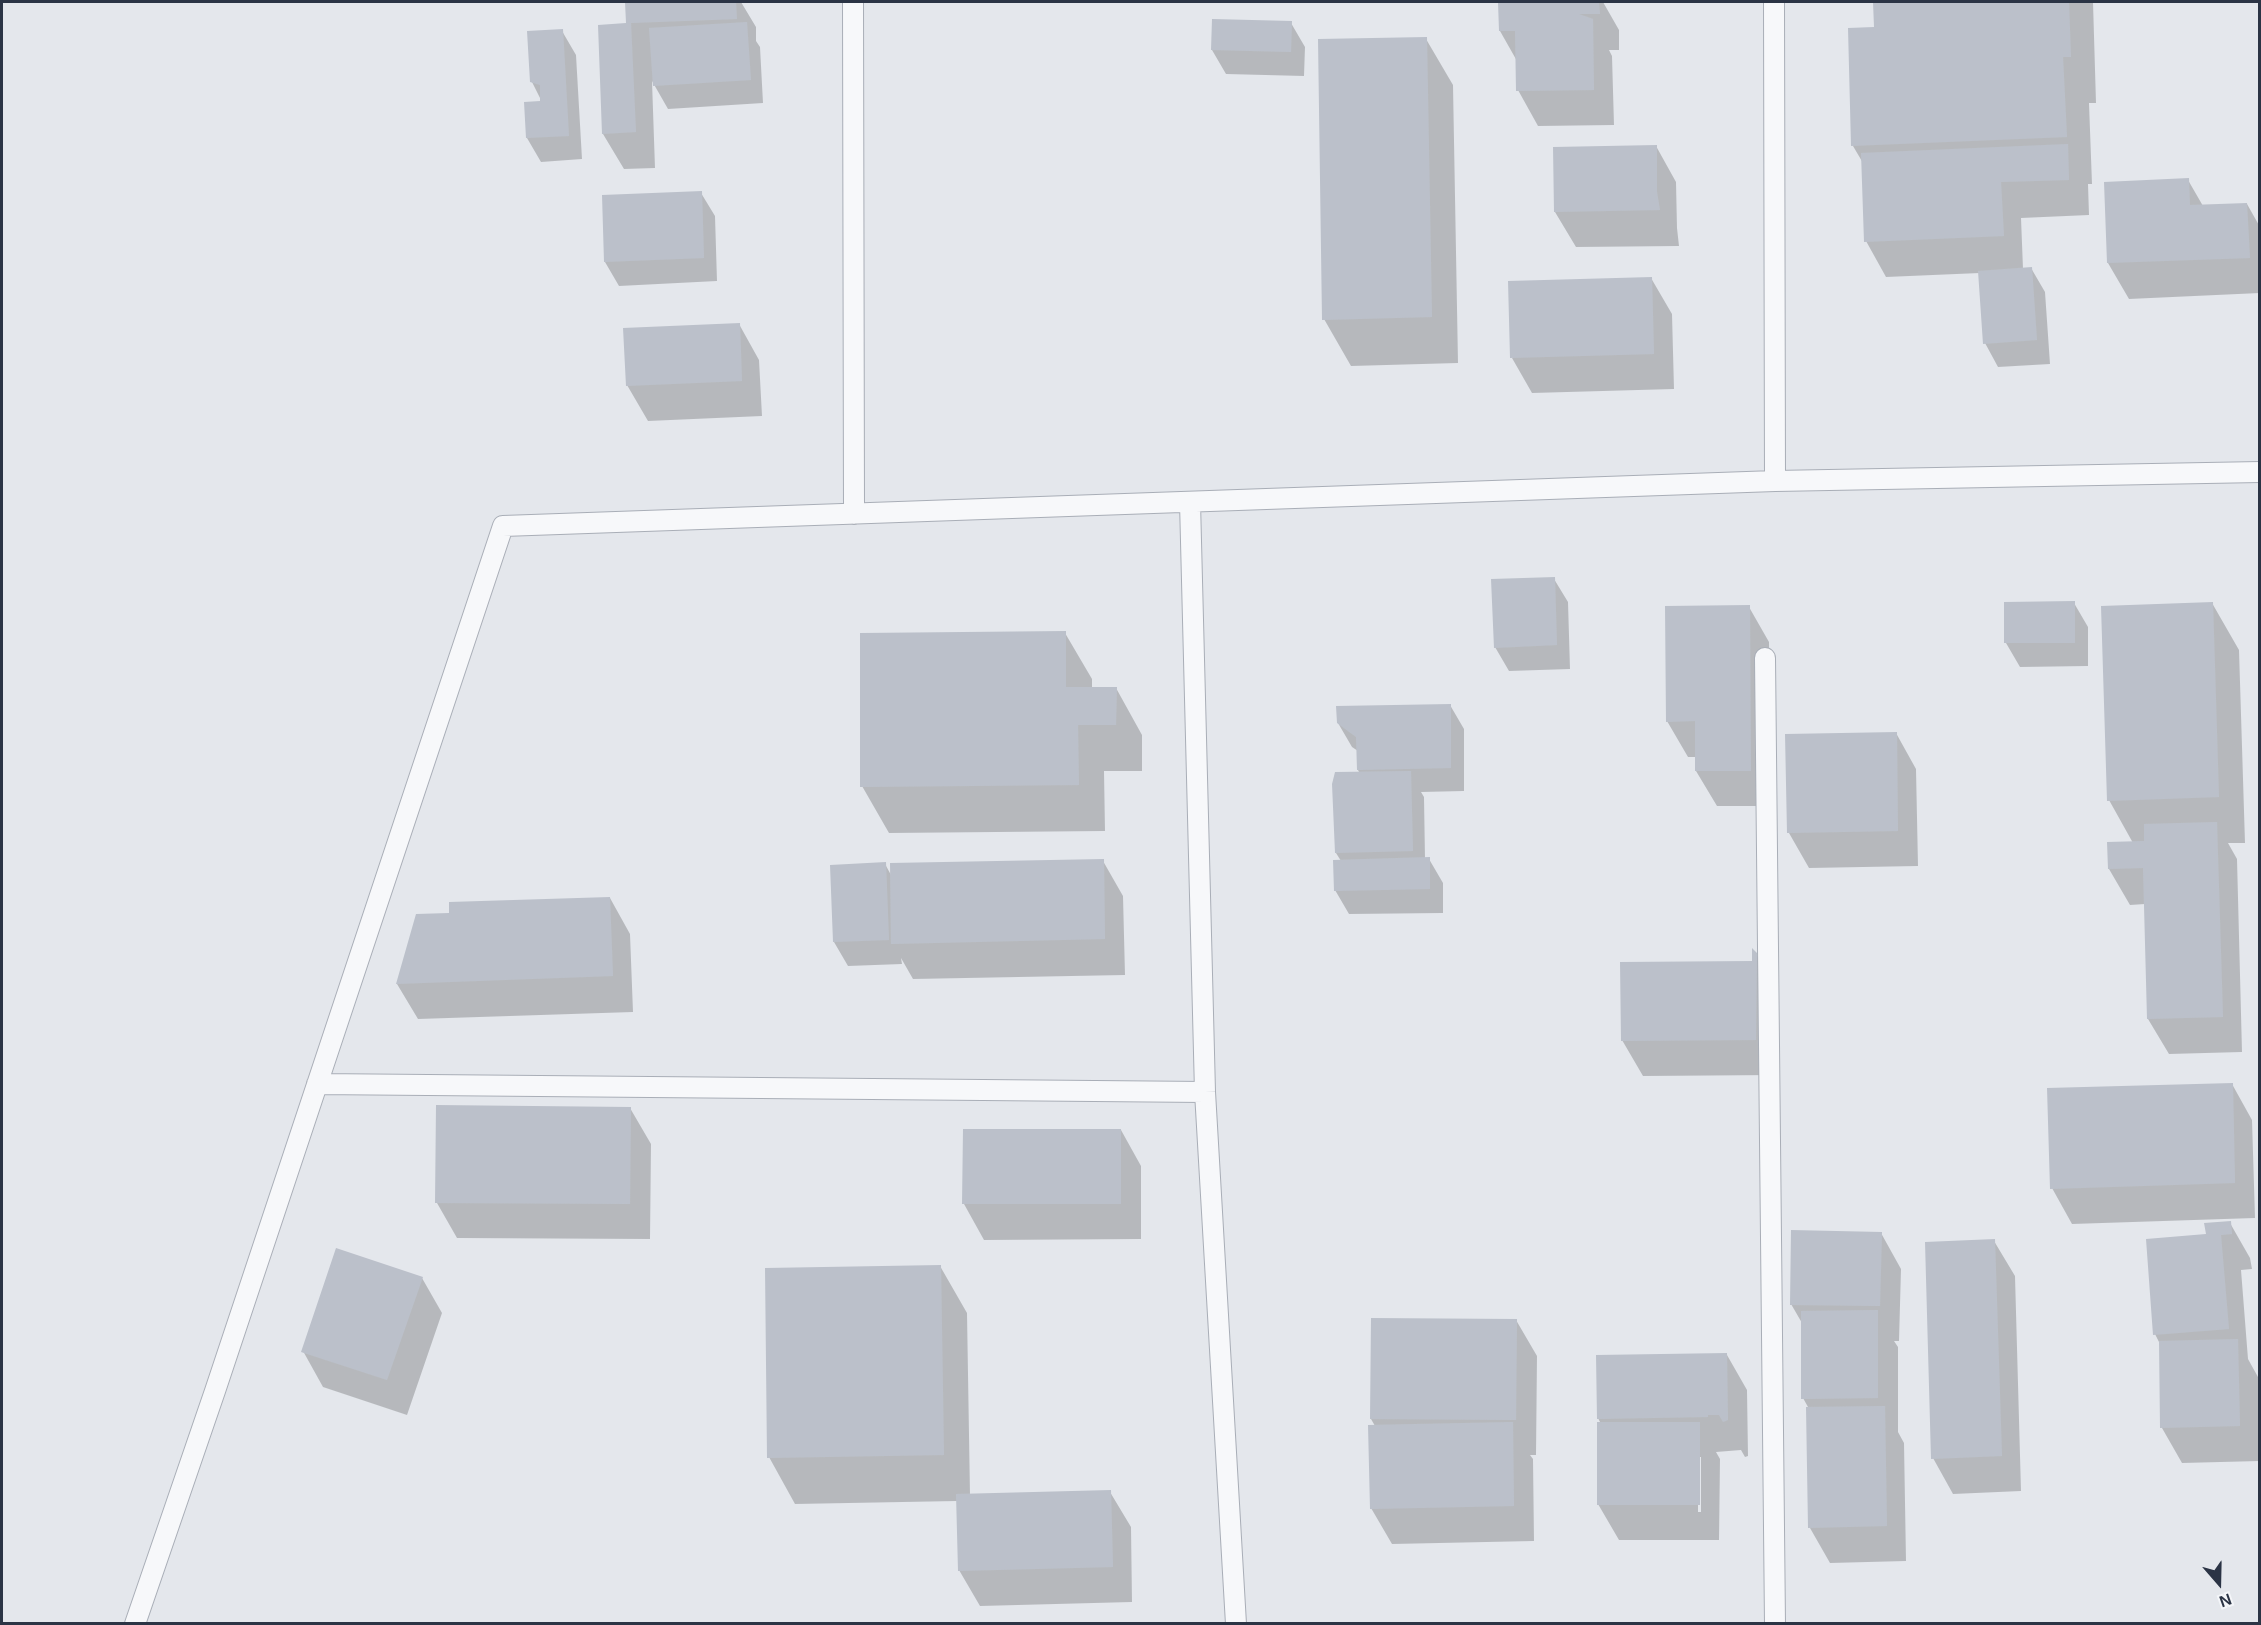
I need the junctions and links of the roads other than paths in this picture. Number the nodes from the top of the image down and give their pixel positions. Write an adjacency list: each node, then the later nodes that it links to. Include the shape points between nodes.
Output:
1 (853, 2): 6 (lane)
2 (1774, 2): 4 (lane)
3 (2259, 472): 4 (lane)
4 (1775, 481): 5 (lane)
5 (1190, 502): 6 (lane); 9 (lane)
6 (854, 514): 8 (lane, via 502,526)
7 (1765, 658): 12 (lane)
8 (317, 1084): 9 (lane); 10 (lane)
9 (1204, 1092): 11 (lane)
10 (135, 1623)
11 (1236, 1623)
12 (1775, 1623)

